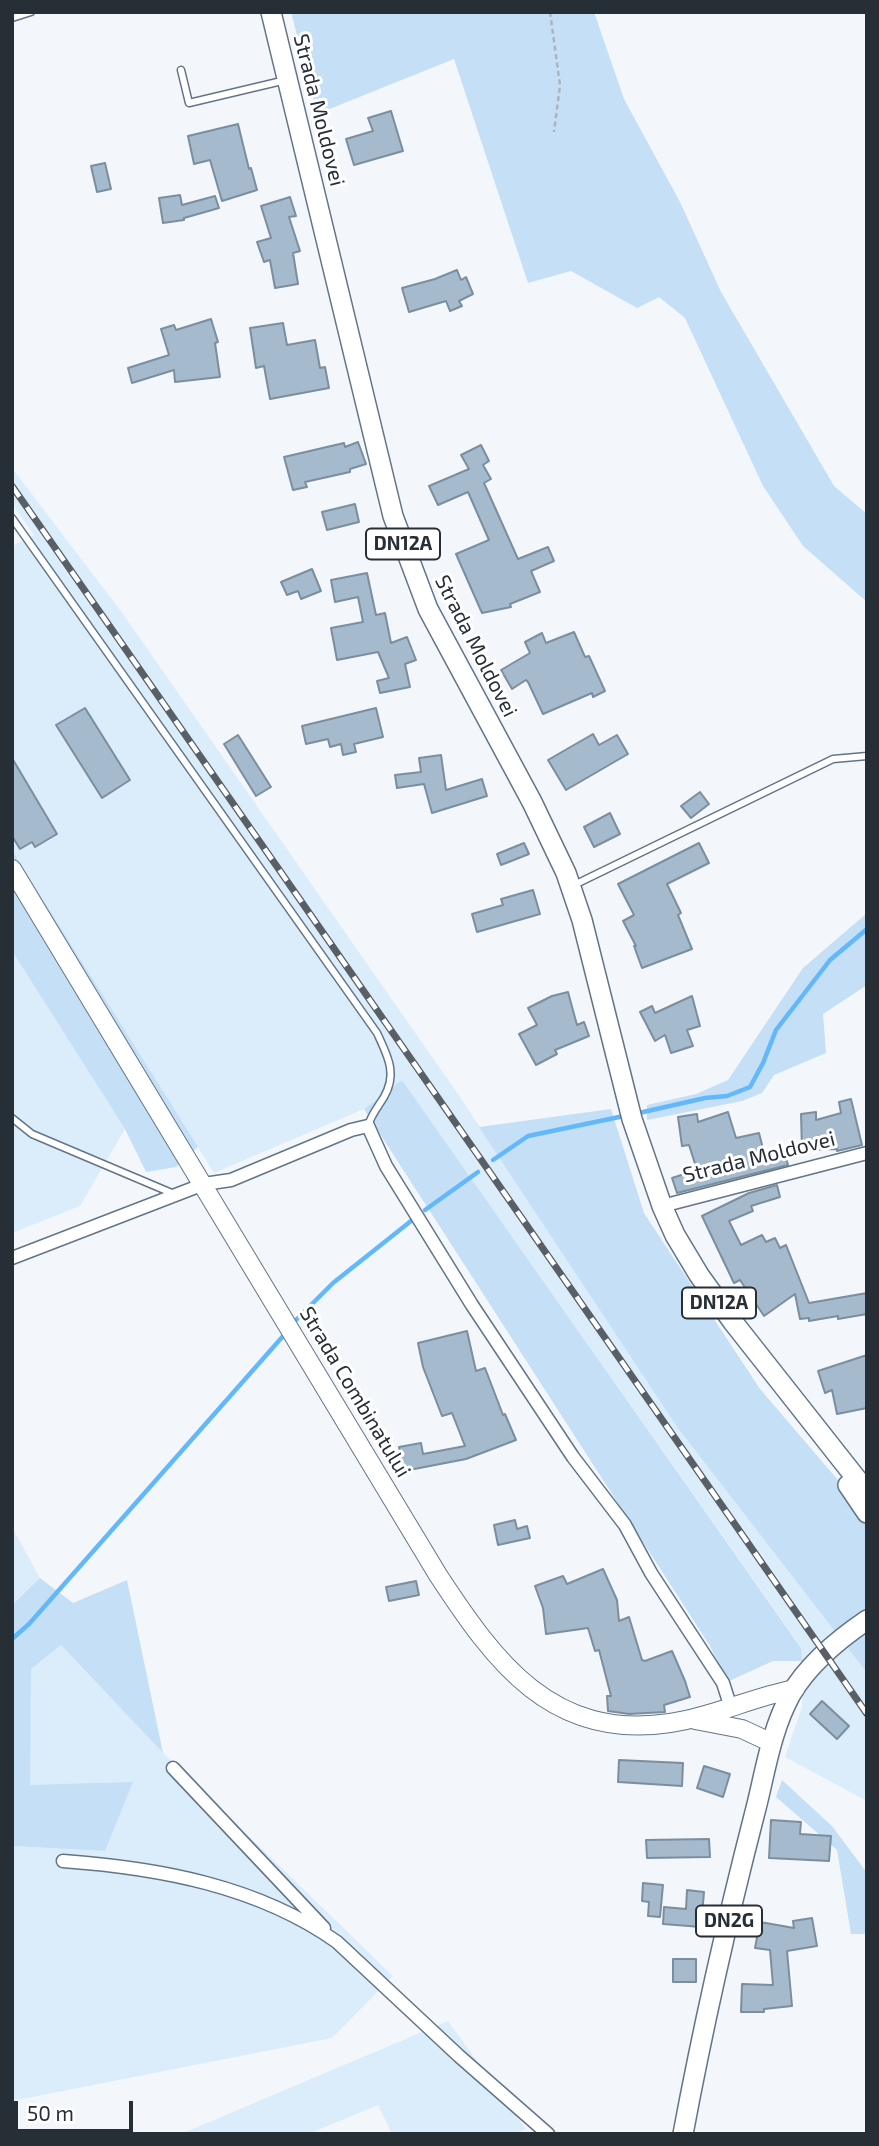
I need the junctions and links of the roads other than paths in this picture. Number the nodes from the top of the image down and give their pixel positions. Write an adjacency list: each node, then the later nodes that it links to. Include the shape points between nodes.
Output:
1 (31, 12): 3 (lane)
2 (271, 12): 5 (main road, Strada Moldovei / DN12A)
3 (12, 18)
4 (181, 70): 5 (lane, via 189,103)
5 (288, 79): 9 (main road, Strada Moldovei / DN12A, via 393,516 409,562 428,609 532,802)
6 (12, 518): 11 (lane, via 377,1032 392,1073 390,1086)
7 (867, 756): 9 (lane, via 833,759)
8 (12, 869): 13 (street, Strada Combinatului)
9 (571, 886): 15 (main road, Strada Moldovei / DN12A, via 632,1119)
10 (12, 1118): 14 (lane, via 33,1134)
11 (368, 1126): 13 (street, via 231,1180); 22 (street, via 386,1166 472,1305 573,1457 625,1525 723,1683)
12 (867, 1153): 15 (street, Strada Moldovei)
13 (204, 1184): 14 (street); 23 (street, Strada Combinatului, via 438,1575 510,1672 549,1701 584,1716 644,1725)
14 (176, 1195): 16 (street)
15 (662, 1206): 17 (main road, Strada Moldovei / DN12A, via 699,1275)
16 (12, 1258)
17 (789, 1392): 18 (main road, Strada Moldovei / DN12A); 19 (main road, via 808,1428)
18 (867, 1492)
19 (867, 1513)
20 (865, 1621): 21 (main road, DN2G, via 821,1658)
21 (795, 1689): 22 (street, Strada Combinatului); 24 (main road, DN2G)
22 (731, 1708): 23 (street, Strada Combinatului)
23 (690, 1719): 24 (street, via 742,1729)
24 (772, 1743): 29 (main road, DN2G)
25 (173, 1768): 27 (street)
26 (63, 1861): 27 (street, via 154,1871 215,1885 292,1914)
27 (337, 1942): 28 (street)
28 (548, 2134)
29 (682, 2134)

